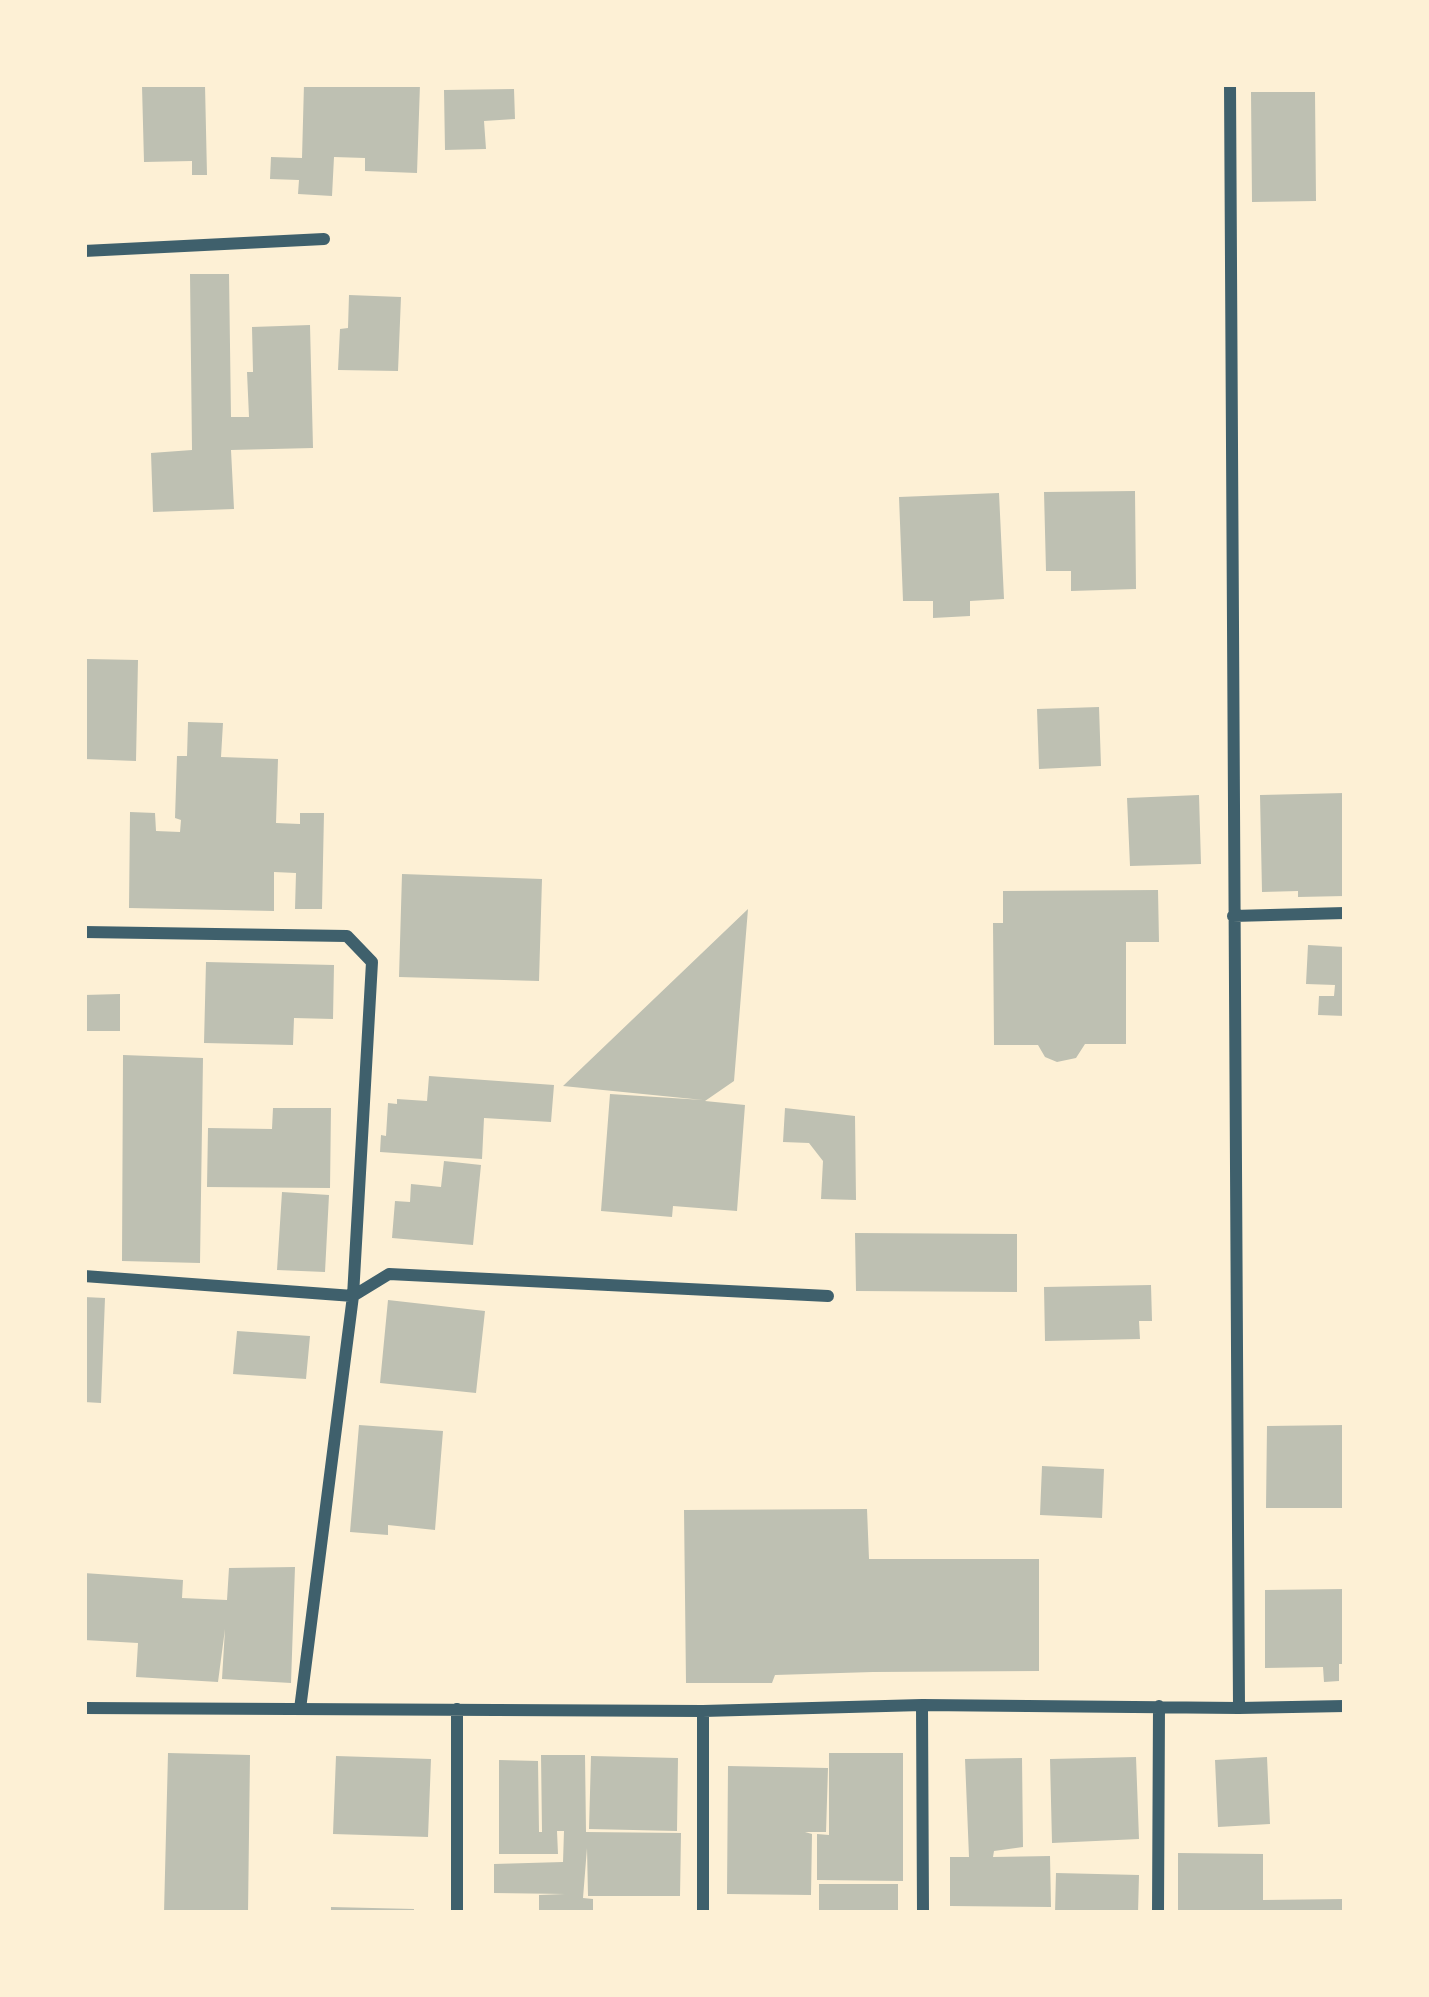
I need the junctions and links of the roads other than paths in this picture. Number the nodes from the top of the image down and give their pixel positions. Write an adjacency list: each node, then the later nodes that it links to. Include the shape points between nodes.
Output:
1 (1230, 84): 5 (street)
2 (324, 239): 3 (street)
3 (84, 251)
4 (1345, 914): 5 (street)
5 (1233, 916): 14 (street)
6 (84, 932): 8 (street, via 346,936 372,962)
7 (84, 1276): 8 (street)
8 (353, 1296): 9 (street, via 388,1274 410,1274); 15 (street)
9 (829, 1296)
10 (922, 1705): 11 (street); 17 (street); 20 (street)
11 (1160, 1706): 14 (street); 21 (street)
12 (1345, 1706): 14 (street)
13 (84, 1708): 15 (street)
14 (1239, 1708)
15 (300, 1709): 16 (street)
16 (457, 1709): 17 (street); 18 (street)
17 (703, 1711): 19 (street)
18 (458, 1913)
19 (703, 1913)
20 (922, 1913)
21 (1158, 1913)

